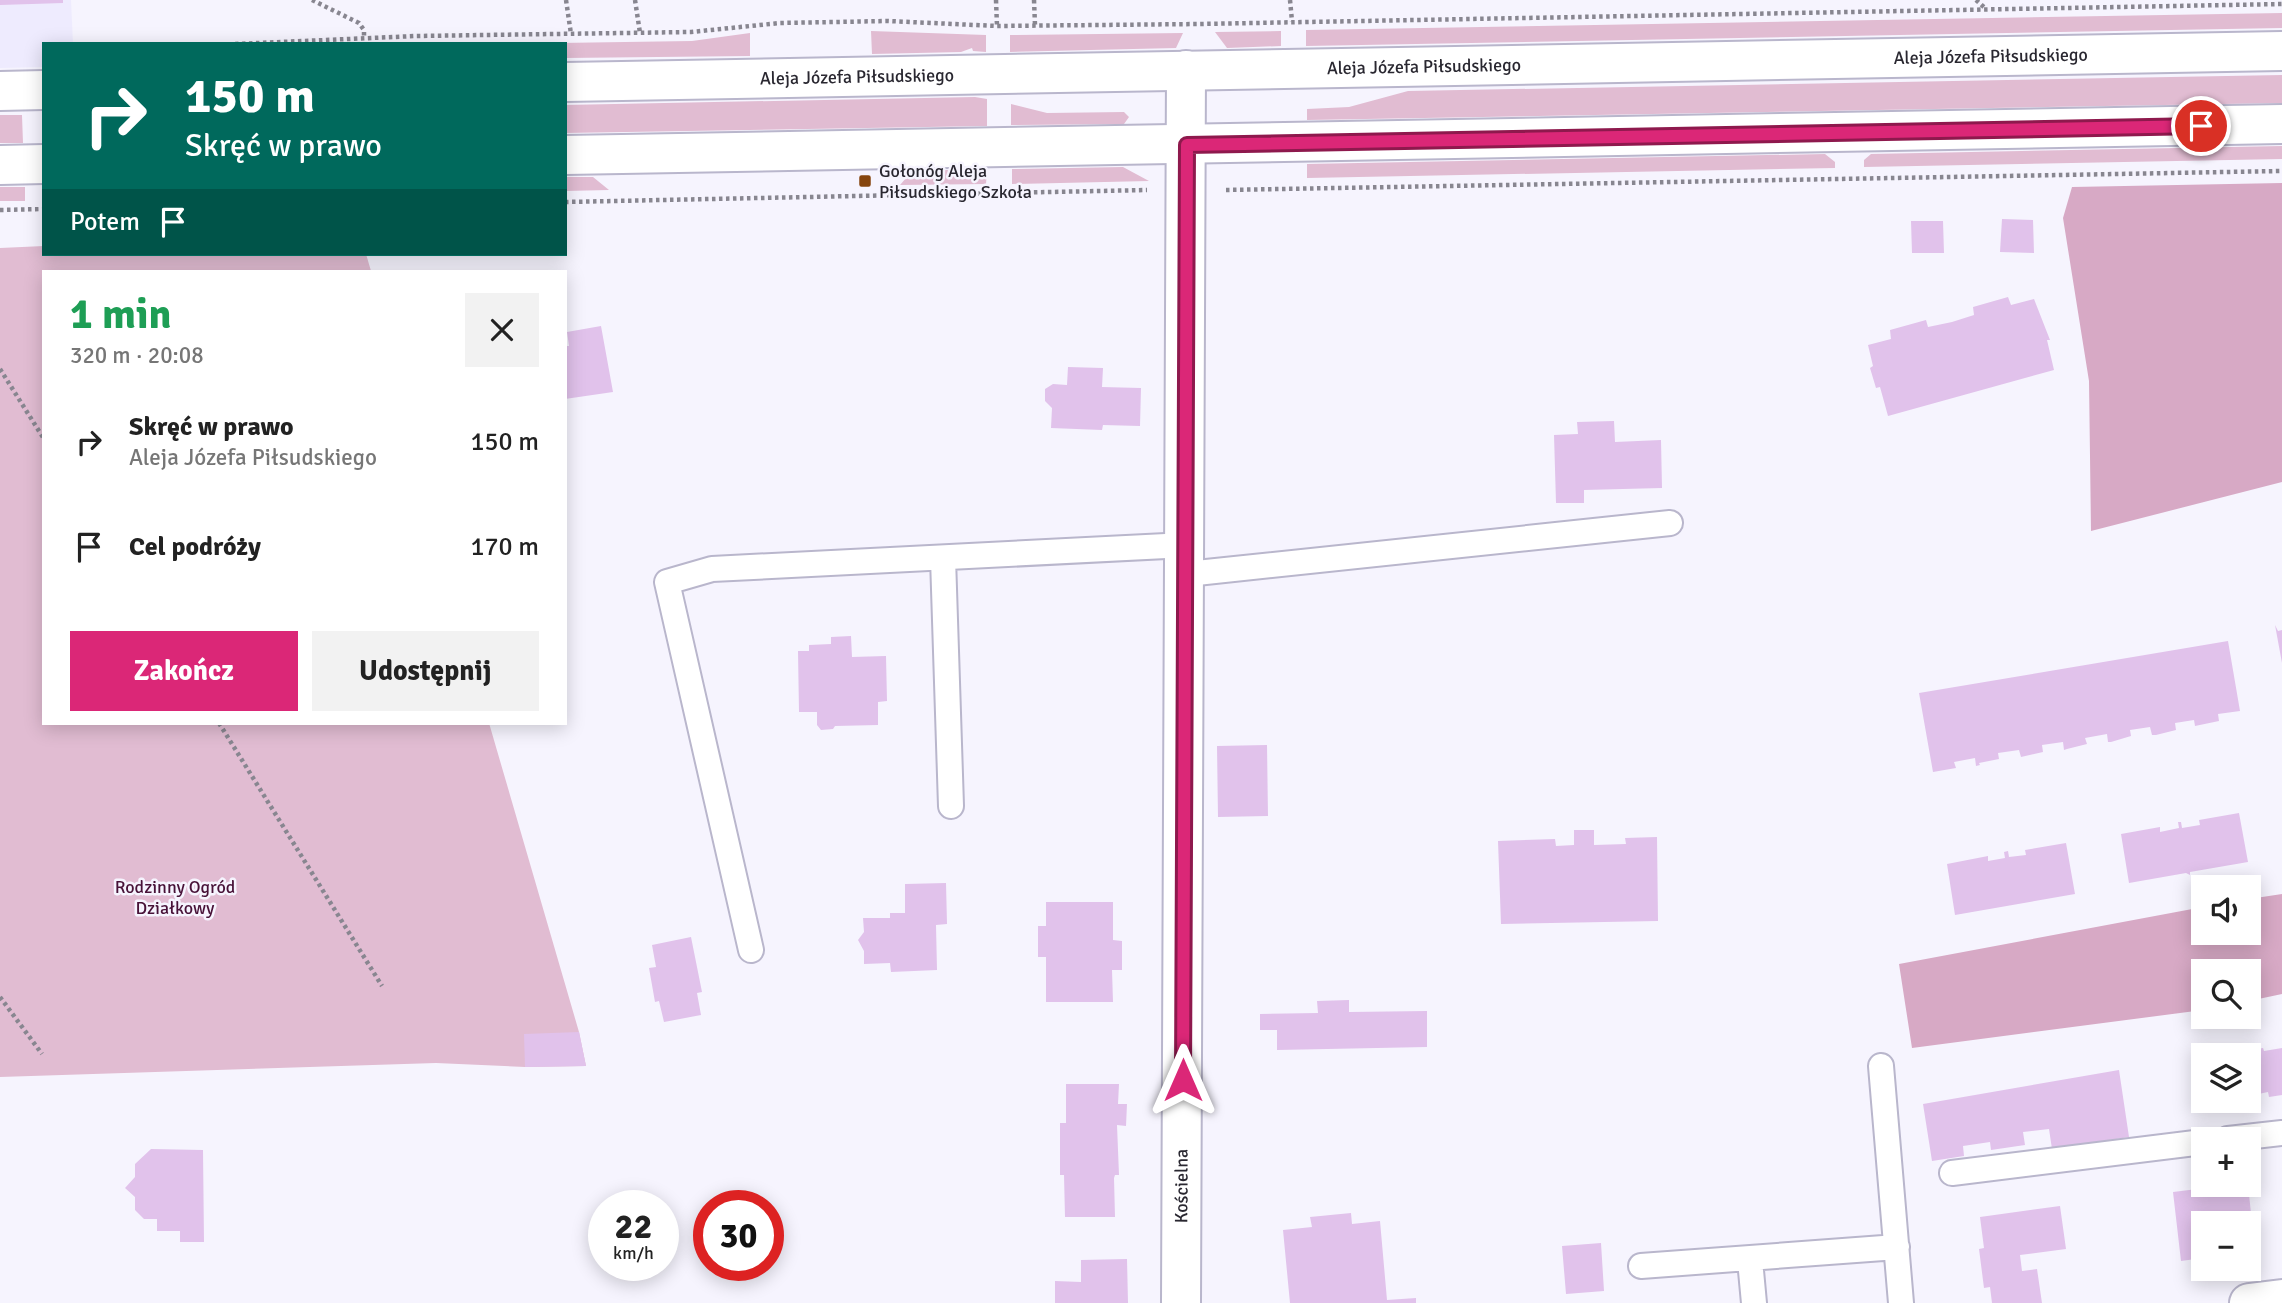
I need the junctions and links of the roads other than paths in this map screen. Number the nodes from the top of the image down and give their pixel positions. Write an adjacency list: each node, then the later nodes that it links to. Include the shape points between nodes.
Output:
1 (2282, 51): 2 (street, Aleja Józefa Piłsudskiego)
2 (1186, 70): 3 (street, Aleja Józefa Piłsudskiego); 7 (street, Kościelna)
3 (567, 82)
4 (42, 90): 5 (street)
5 (0, 91)
6 (2282, 124): 7 (street)
7 (1187, 145): 8 (street); 13 (street, Kościelna)
8 (567, 155)
9 (42, 164): 10 (street)
10 (0, 165)
11 (1670, 523): 13 (lane)
12 (943, 558): 13 (lane); 14 (lane); 15 (lane, via 712,569 667,582)
13 (1187, 559): 25 (street, Kościelna)
14 (951, 806)
15 (751, 950)
16 (1881, 1066): 21 (lane)
17 (2282, 1133): 18 (lane)
18 (2261, 1135)
19 (2191, 1143): 20 (lane)
20 (1952, 1173)
21 (1896, 1247): 22 (lane); 27 (lane)
22 (1750, 1260): 23 (lane); 26 (lane)
23 (1641, 1266)
24 (2282, 1299): 28 (street)
25 (1181, 1303)
26 (1754, 1303)
27 (1901, 1303)
28 (2249, 1303)

